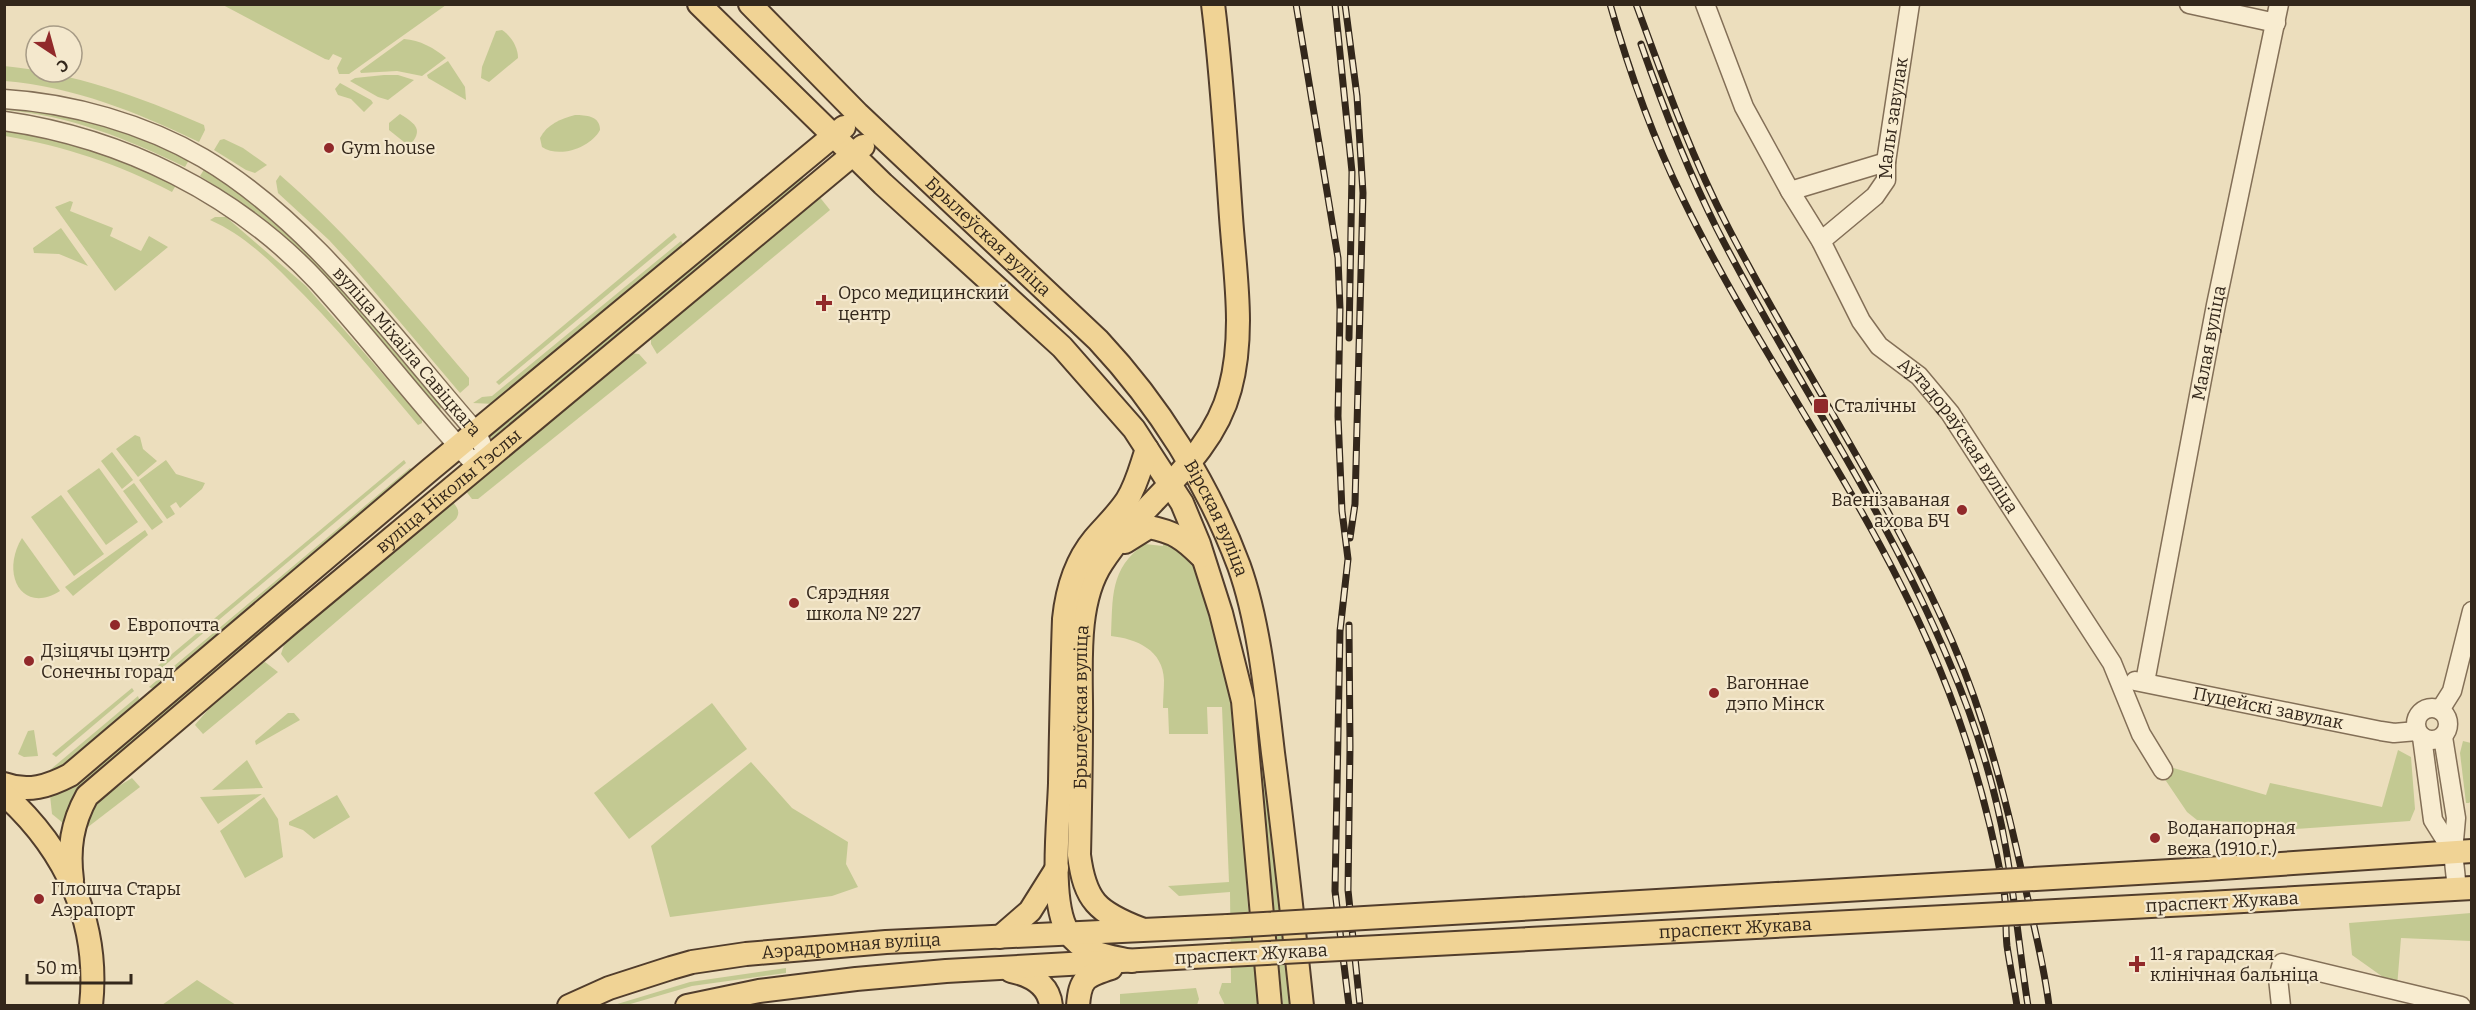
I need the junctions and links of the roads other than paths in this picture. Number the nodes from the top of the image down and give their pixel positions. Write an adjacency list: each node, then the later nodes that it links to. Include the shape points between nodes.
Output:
1 (699, 4): 12 (main road)
2 (750, 4): 10 (main road, Брылеўская вуліца)
3 (1213, 4): 22 (main road, Вірская вуліца, via 1221,72 1237,359 1224,407 1207,440)
4 (1705, 4): 16 (street, Аўтадораўская вуліца, via 1744,107)
5 (1910, 4): 15 (street, Малы завулак)
6 (2188, 4): 8 (street)
7 (2279, 4): 8 (street, Малая вуліца)
8 (2276, 23): 28 (street, Малая вуліца, via 2214,315)
9 (4, 99): 18 (street, вуліца Міхаіла Савіцкага, via 60,106 126,124 202,157 221,170 262,201 326,260)
10 (858, 114): 12 (main road); 13 (main road, Брылеўская вуліца)
11 (4, 121): 19 (street, вуліца Міхаіла Савіцкага, via 55,130 119,149 150,162 237,212 317,282)
12 (827, 128): 14 (main road); 18 (main road, вуліца Ніколы Тэслы, via 809,157)
13 (877, 133): 14 (main road, вуліца Ніколы Тэслы); 22 (main road, Брылеўская вуліца, via 1098,340 1131,378)
14 (847, 160): 20 (main road, Брылеўская вуліца, via 874,175 1062,347 1115,405); 21 (main road, вуліца Ніколы Тэслы)
15 (1886, 162): 16 (street); 17 (street, Малы завулак, via 1886,180 1875,196)
16 (1790, 191): 17 (street, Аўтадораўская вуліца)
17 (1821, 241): 27 (street, Аўтадораўская вуліца, via 1861,321 1879,346 1919,376 1950,413)
18 (477, 433): 19 (main road, вуліца Ніколы Тэслы); 21 (street, вуліца Міхаіла Савіцкага)
19 (459, 447): 21 (street, вуліца Міхаіла Савіцкага, via 469,458); 33 (main road, вуліца Ніколы Тэслы, via 70,775 42,788)
20 (1147, 448): 23 (main road, Брылеўская вуліца); 36 (main road, Брылеўская вуліца, via 1130,494 1084,552 1068,590)
21 (484, 461): 37 (main road, вуліца Ніколы Тэслы, via 87,796 72,832)
22 (1189, 462): 23 (main road, Брылеўская вуліца); 50 (main road, Вірская вуліца, via 1239,566 1250,603 1266,689)
23 (1170, 484): 24 (main road, Вірская вуліца); 25 (main road, Брылеўская вуліца)
24 (1204, 558): 25 (main road, via 1176,534 1149,527); 49 (main road, Вірская вуліца, via 1243,701)
25 (1101, 563): 39 (main road, Брылеўская вуліца, via 1088,595 1082,640 1079,855 1082,881 1091,898 1119,921)
26 (2472, 611): 29 (street, via 2452,691)
27 (2121, 680): 28 (street, Пуцейскі завулак); 32 (street, Аўтадораўская вуліца, via 2141,734)
28 (2145, 682): 30 (street, Пуцейскі завулак, via 2381,731)
29 (2440, 710): 30 (street, via 2428,708 2421,712 2415,723); 31 (street, via 2447,720)
30 (2420, 734): 31 (street, via 2433,740); 35 (street, via 2433,820)
31 (2443, 737): 35 (street)
32 (2163, 770)
33 (4, 784)
34 (4, 795): 37 (main road, via 32,822)
35 (2462, 851): 38 (street); 39 (main road, праспект Жукава, bridge, via 2206,870)
36 (1057, 867): 40 (main road, Брылеўская вуліца, via 1061,918); 41 (main road, Брылеўская вуліца, via 1030,911)
37 (72, 880): 44 (main road, via 88,935)
38 (2464, 889): 42 (main road, праспект Жукава, bridge)
39 (1140, 929): 40 (main road, Аэрадромная вуліца)
40 (1068, 933): 41 (main road, Аэрадромная вуліца); 42 (main road, via 1094,952)
41 (1000, 937): 45 (main road, Аэрадромная вуліца, via 886,942 692,962)
42 (1132, 961): 43 (main road, праспект Жукава); 48 (main road, via 1085,978)
43 (1001, 969): 46 (main road, Аэрадромная вуліца, via 856,979); 47 (main road, via 1040,982)
44 (91, 1005)
45 (569, 1005)
46 (687, 1005)
47 (1051, 1005)
48 (1078, 1005)
49 (1270, 1005)
50 (1302, 1005)
51 (2281, 1005): 52 (street, via 2278,978 2282,963)
52 (2461, 1005)

